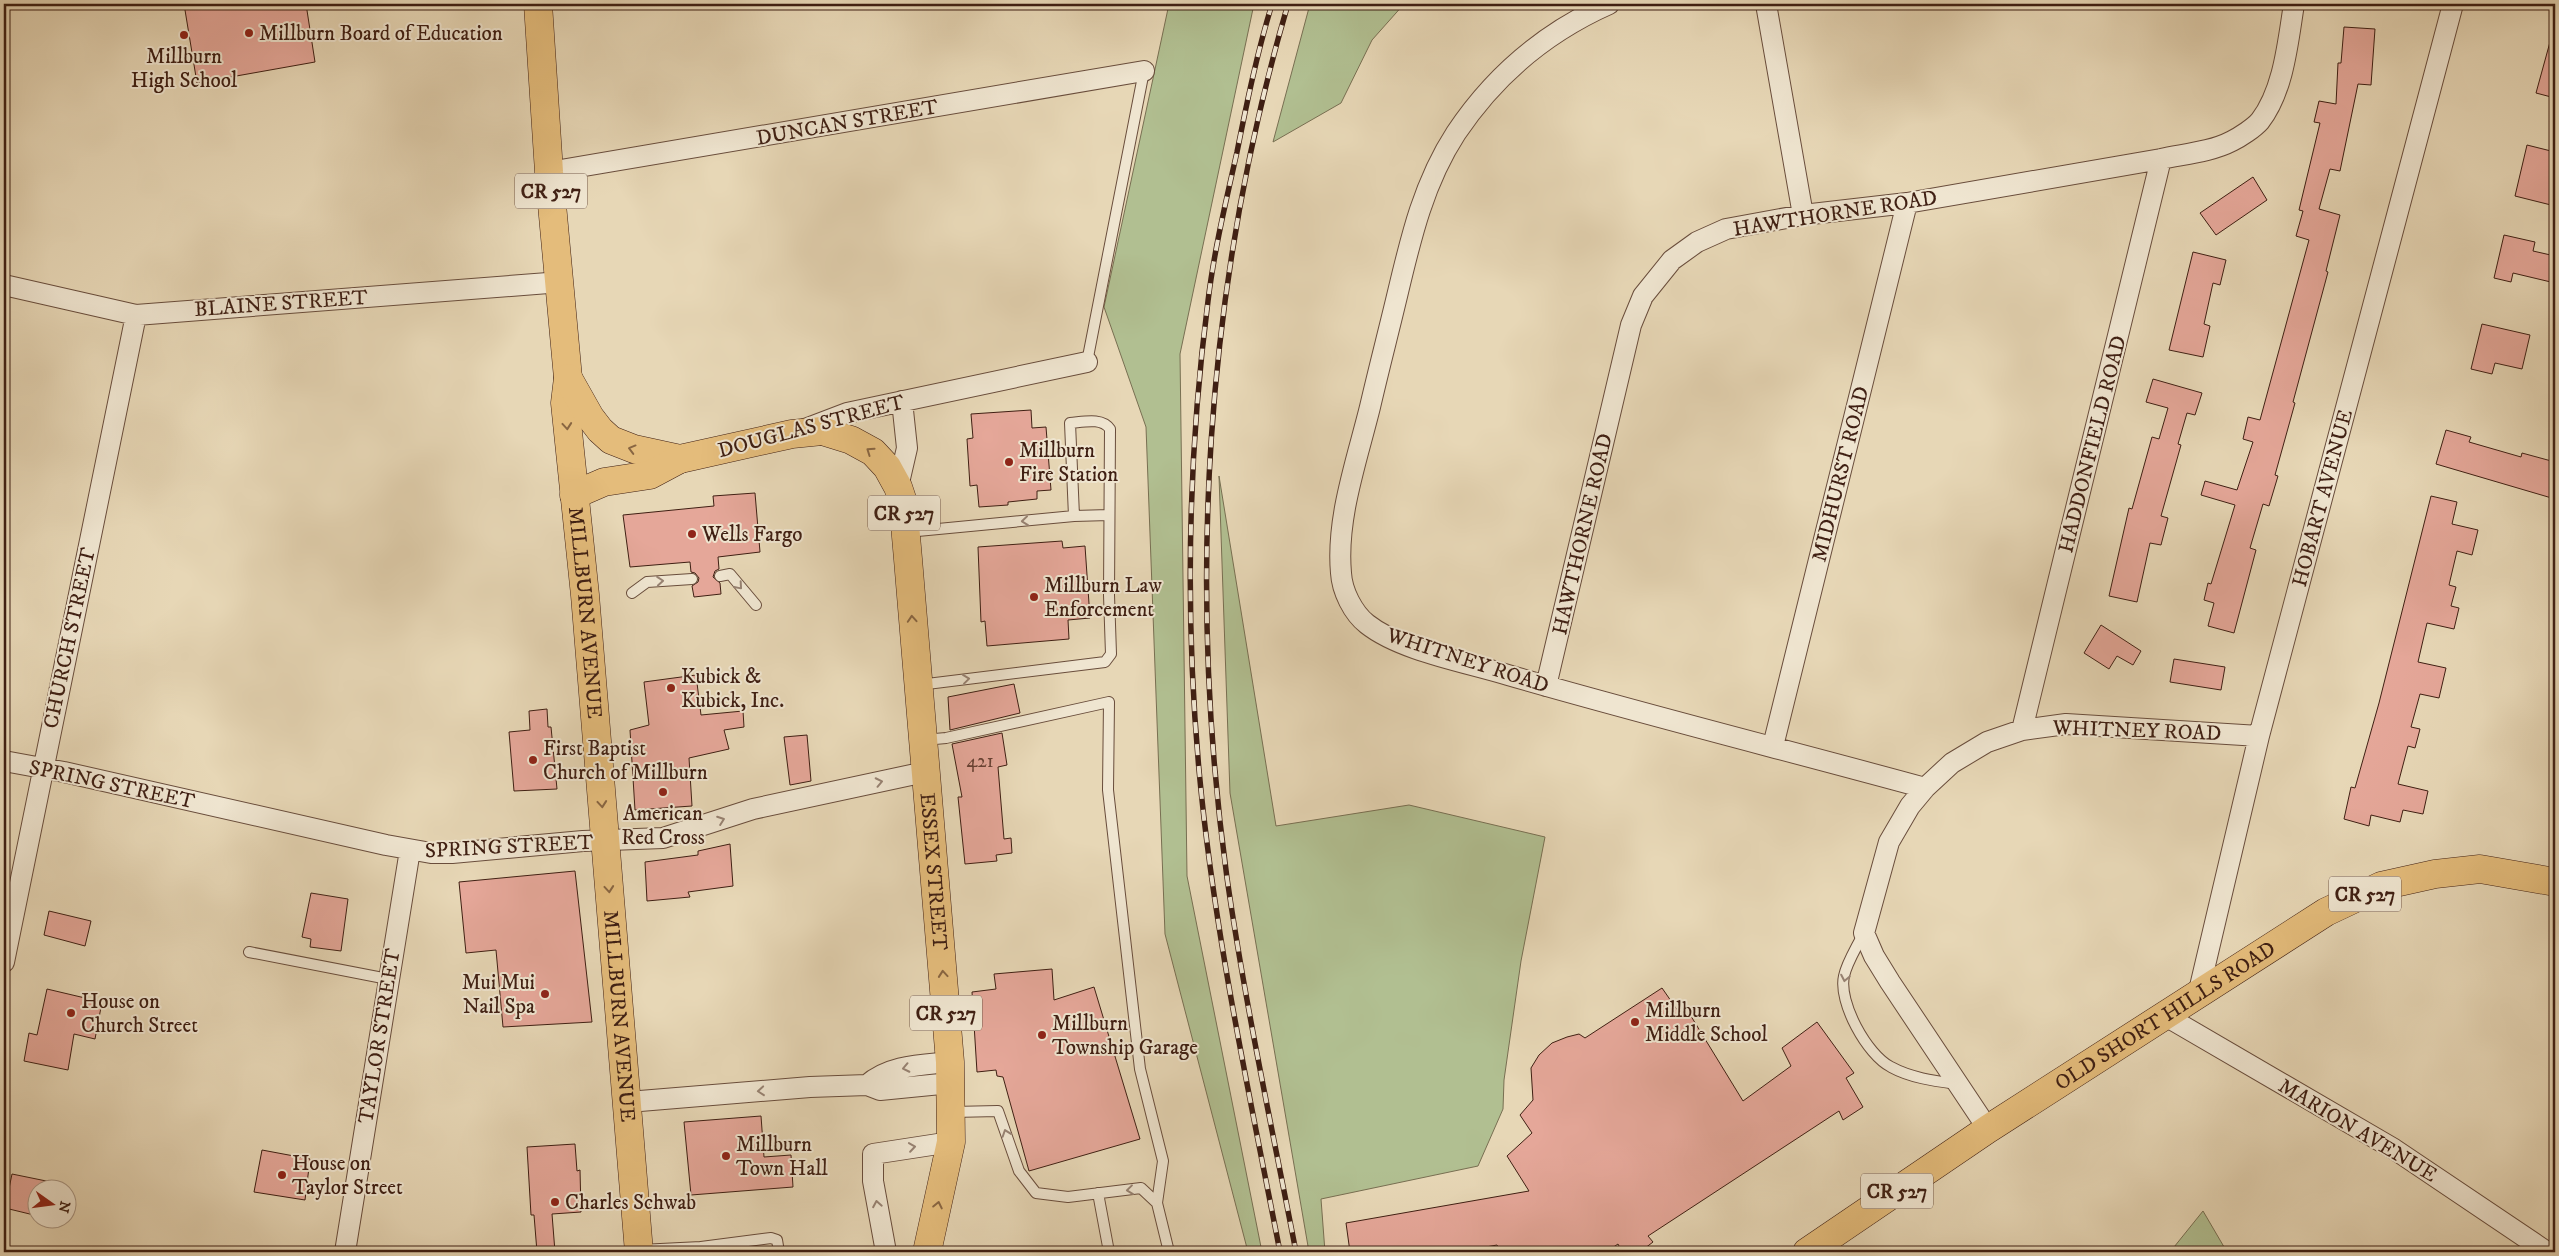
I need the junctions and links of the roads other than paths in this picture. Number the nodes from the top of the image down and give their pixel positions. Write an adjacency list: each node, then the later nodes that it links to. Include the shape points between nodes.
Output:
1 (538, 4): 8 (main road, MILLBURN AVENUE / CR 527)
2 (1608, 4): 29 (street, WHITNEY ROAD, via 1557,32 1500,78 1470,113 1436,168 1411,237 1343,520 1340,575 1349,602 1363,622 1384,637)
3 (1766, 4): 10 (street)
4 (2294, 4): 7 (street, HAWTHORNE ROAD, via 2281,73 2274,95 2259,122 2232,141)
5 (2453, 4): 31 (street, HOBART AVENUE)
6 (1144, 71): 8 (street, DUNCAN STREET); 14 (lane)
7 (2161, 159): 9 (street, HAWTHORNE ROAD); 30 (street, HADDONFIELD ROAD)
8 (549, 172): 11 (main road, MILLBURN AVENUE / CR 527)
9 (1907, 203): 10 (street, HAWTHORNE ROAD); 33 (street, MIDHURST ROAD)
10 (1803, 215): 29 (street, HAWTHORNE ROAD, via 1711,235 1672,260 1643,296 1626,343)
11 (561, 282): 13 (street, BLAINE STREET); 15 (main road, MILLBURN AVENUE / CR 527)
12 (4, 285): 13 (street, BLAINE STREET)
13 (136, 314): 35 (street, CHURCH STREET)
14 (1087, 362): 16 (street, DOUGLAS STREET)
15 (568, 378): 18 (main road, DOUGLAS STREET / CR 527, one-way to 15, via 634,449 611,440 590,417); 20 (main road, MILLBURN AVENUE / CR 527, one-way to 20, via 565,403)
16 (902, 401): 17 (street, DOUGLAS STREET, via 847,413); 19 (street, ESSEX STREET, via 907,448)
17 (792, 434): 18 (main road, DOUGLAS STREET / CR 527); 19 (main road, ESSEX STREET / CR 527, one-way to 17, via 887,467 873,452 852,440 822,431)
18 (680, 459): 20 (main road, via 650,475 604,482)
19 (898, 487): 23 (main road, ESSEX STREET / CR 527)
20 (574, 495): 38 (main road, MILLBURN AVENUE / CR 527, one-way to 38)
21 (1109, 515): 22 (lane); 22 (lane, via 1110,429 1100,422 1070,423); 28 (lane, one-way to 21, via 1105,662 1111,654)
22 (1074, 516): 23 (lane, one-way to 23)
23 (906, 532): 28 (main road, ESSEX STREET / CR 527, one-way to 23)
24 (720, 576): 27 (lane, one-way to 27, via 730,574)
25 (692, 578): 26 (lane, one-way to 25, via 647,582)
26 (632, 593)
27 (756, 605)
28 (918, 685): 32 (main road, ESSEX STREET / CR 527)
29 (1546, 686): 33 (street, WHITNEY ROAD)
30 (2022, 730): 31 (street, WHITNEY ROAD, via 2066,724); 37 (street, WHITNEY ROAD, via 1969,751)
31 (2259, 736): 45 (street, HOBART AVENUE)
32 (923, 741): 36 (main road, ESSEX STREET / CR 527); 54 (lane, via 1109,702 1108,790 1140,1069 1163,1161)
33 (1773, 746): 37 (street, WHITNEY ROAD)
34 (4, 761): 35 (street, SPRING STREET)
35 (42, 768): 39 (street, SPRING STREET); 43 (street, CHURCH STREET)
36 (925, 772): 38 (street, SPRING STREET, one-way to 36, via 663,838 753,809); 47 (main road, ESSEX STREET / CR 527, one-way to 36)
37 (1925, 788): 41 (street, via 1910,806 1890,842)
38 (605, 840): 39 (street, SPRING STREET, via 452,853); 49 (main road, MILLBURN AVENUE / CR 527, one-way to 49)
39 (410, 850): 44 (street, TAYLOR STREET)
40 (2555, 882): 45 (main road, OLD SHORT HILLS ROAD / CR 527, via 2480,869 2435,874 2381,886 2326,912)
41 (1864, 933): 48 (street, via 1886,975); 48 (lane, one-way to 48, via 1844,975 1843,994 1849,1015 1868,1045 1889,1067 1929,1081)
42 (249, 952): 44 (lane)
43 (4, 962)
44 (388, 979): 57 (street, TAYLOR STREET)
45 (2198, 995): 46 (main road, OLD SHORT HILLS ROAD / CR 527)
46 (2164, 1015): 51 (main road, OLD SHORT HILLS ROAD / CR 527); 64 (street, MARION AVENUE, via 2394,1149)
47 (951, 1073): 49 (street, one-way to 49, via 880,1090 867,1084); 50 (main road, ESSEX STREET / CR 527)
48 (1958, 1084): 51 (street)
49 (628, 1102): 56 (main road, MILLBURN AVENUE / CR 527)
50 (953, 1112): 52 (main road, ESSEX STREET / CR 527); 53 (lane, one-way to 50, via 1068,1198 1036,1192 1019,1171 998,1111)
51 (1988, 1130): 63 (main road, OLD SHORT HILLS ROAD / CR 527)
52 (951, 1142): 59 (street, one-way to 52, via 874,1181 873,1154); 60 (main road, ESSEX STREET / CR 527, one-way to 52)
53 (1098, 1194): 54 (lane, one-way to 53, via 1141,1188); 61 (lane)
54 (1158, 1203): 62 (lane)
55 (701, 1249): 56 (lane); 58 (lane, via 771,1238 777,1240)
56 (639, 1251)
57 (345, 1252)
58 (779, 1252)
59 (886, 1252)
60 (927, 1252)
61 (1109, 1252)
62 (1169, 1252)
63 (1807, 1252)
64 (2547, 1252)

